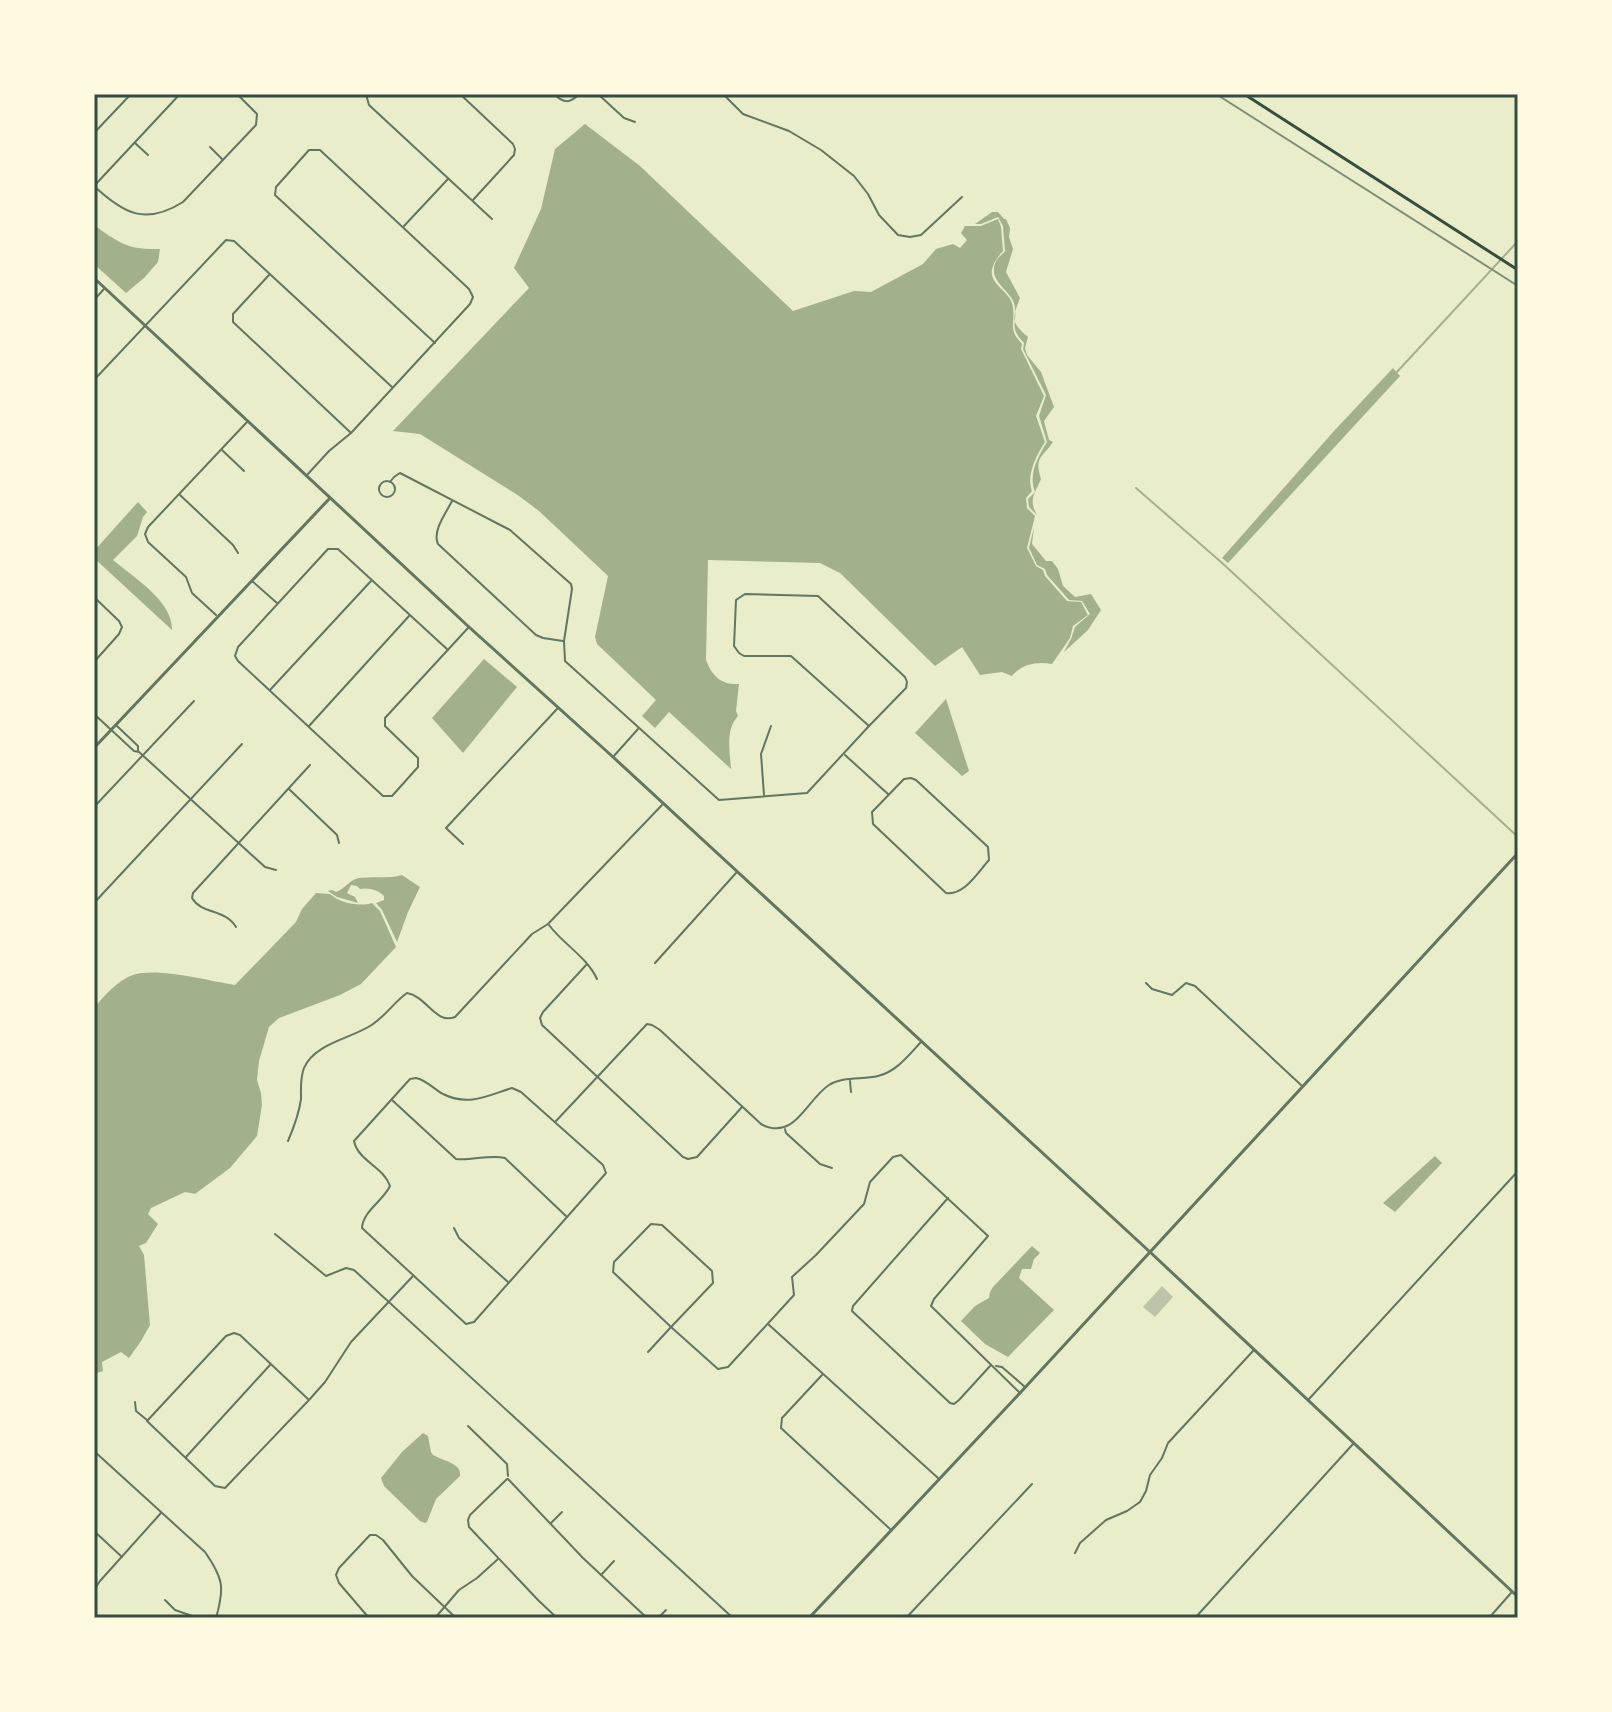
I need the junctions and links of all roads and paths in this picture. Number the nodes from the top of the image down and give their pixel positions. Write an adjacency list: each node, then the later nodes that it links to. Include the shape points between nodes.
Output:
1 (131, 94): 12 (street)
2 (180, 94): 13 (street)
3 (237, 94): 16 (street, via 257,114 256,125)
4 (368, 94): 17 (street, via 369,105)
5 (460, 94): 20 (street, via 515,149)
6 (554, 94): 7 (street, via 568,102)
7 (579, 94)
8 (598, 94): 11 (street)
9 (723, 94): 19 (street, via 743,114 789,131 854,176 898,235 921,235)
10 (1244, 94): 23 (main road)
11 (635, 122)
12 (94, 133)
13 (134, 143): 15 (street); 18 (street)
14 (210, 147): 16 (street)
15 (148, 155)
16 (223, 159): 18 (street, via 183,202 158,214 125,211)
17 (448, 179): 20 (street); 22 (street)
18 (94, 186)
19 (962, 197)
20 (472, 201): 21 (street)
21 (492, 219)
22 (403, 227): 29 (street, via 473,297); 29 (street, via 320,150 309,150 276,187 275,195)
23 (1518, 270)
24 (271, 274): 28 (street, via 234,241 226,240); 31 (street); 33 (street, via 233,314 233,322)
25 (94, 278): 26 (street)
26 (105, 288): 27 (street); 28 (street)
27 (94, 300)
28 (145, 325): 30 (street); 32 (street)
29 (435, 343): 31 (street)
30 (94, 380)
31 (393, 387): 33 (street)
32 (247, 421): 34 (street); 36 (street)
33 (351, 433): 36 (street)
34 (221, 450): 35 (street); 38 (street)
35 (244, 471)
36 (306, 476): 39 (street)
37 (390, 482): 40 (street, via 400,473)
38 (179, 494): 41 (street); 47 (street, via 148,527 146,538)
39 (330, 498): 43 (street); 48 (street)
40 (453, 500): 49 (street, via 510,530 571,584); 49 (street, via 436,533 438,544 536,635)
41 (238, 553)
42 (371, 580): 45 (street, via 338,549 328,549); 46 (street); 52 (street)
43 (252, 581): 45 (street); 47 (street)
44 (94, 597): 51 (street, via 122,627)
45 (278, 604): 52 (street, via 236,652 238,661)
46 (410, 615): 50 (street); 57 (street)
47 (218, 616): 56 (street)
48 (469, 627): 50 (street); 54 (street)
49 (564, 641): 60 (street, via 565,661)
50 (448, 650): 57 (street, via 385,718 385,726 418,758 418,767 392,796 383,796)
51 (94, 662)
52 (270, 690): 57 (street)
53 (194, 701): 66 (street)
54 (558, 708): 67 (street); 77 (street, via 446,828)
55 (94, 714): 61 (street)
56 (116, 725): 61 (street); 64 (street)
57 (309, 726)
58 (771, 726): 71 (street, via 761,754)
59 (869, 726): 59 (street, via 906,688 905,677 818,596 745,594 736,600 734,646 739,653 791,656); 65 (street)
60 (639, 728): 67 (street); 71 (street, via 719,800)
61 (111, 730): 63 (street); 64 (street)
62 (242, 744): 72 (street)
63 (94, 748)
64 (139, 752): 66 (street)
65 (844, 754): 70 (street); 71 (street, via 807,793)
66 (143, 756): 72 (street); 74 (street)
67 (613, 757): 73 (street)
68 (310, 765): 69 (street)
69 (288, 788): 75 (street); 76 (street)
70 (888, 795): 70 (street, via 872,812 873,824 946,893 961,891 989,860 988,847 916,780 904,779)
71 (764, 797)
72 (190, 799): 75 (street); 81 (street)
73 (663, 804): 80 (street); 82 (street)
74 (94, 807)
75 (238, 843): 79 (street); 83 (street, via 192,898 198,906 230,918)
76 (339, 843)
77 (463, 844)
78 (1518, 853): 91 (street)
79 (276, 870)
80 (737, 872): 84 (street); 88 (street)
81 (94, 903)
82 (548, 924): 85 (street); 97 (street, via 532,934 455,1017 442,1019 417,995 407,993 369,1027 309,1058)
83 (236, 927)
84 (655, 963)
85 (587, 964): 86 (street); 89 (street, via 540,1018)
86 (597, 979)
87 (1146, 983): 91 (street, via 1172,995 1186,983 1195,986)
88 (921, 1042): 90 (street, via 893,1070); 104 (street)
89 (596, 1077): 94 (street, via 647,1024); 94 (street, via 688,1159 697,1157); 95 (street)
90 (850, 1080): 92 (street); 96 (street, via 827,1086)
91 (1302, 1086): 104 (street)
92 (851, 1092)
93 (391, 1100): 95 (street, via 416,1078 447,1096 473,1100 512,1088); 101 (street, via 456,1159 505,1158); 105 (street, via 354,1141 390,1186 363,1219 362,1228)
94 (743, 1106): 96 (street, via 761,1124)
95 (555, 1121): 101 (street, via 606,1173)
96 (784, 1128): 98 (street, via 820,1164)
97 (288, 1141)
98 (832, 1168)
99 (1518, 1171): 120 (street)
100 (948, 1198): 108 (street, via 901,1155 893,1157 869,1184 864,1204 792,1277 795,1292); 113 (street, via 988,1236 931,1306); 113 (street, via 852,1311 950,1403)
101 (568, 1217): 106 (street)
102 (454, 1228): 106 (street)
103 (275, 1234): 107 (street, via 320,1273 354,1270)
104 (1150, 1252): 110 (street); 117 (street)
105 (413, 1276): 106 (street, via 466,1324 474,1322); 107 (street)
106 (509, 1283)
107 (388, 1302): 119 (street); 154 (street)
108 (768, 1323): 109 (street, via 728,1367 718,1369); 115 (street)
109 (671, 1327): 109 (street, via 613,1272 614,1262 651,1224 662,1225 712,1271 713,1283); 111 (street)
110 (1254, 1350): 120 (street); 135 (street, via 1168,1443 1140,1502 1106,1520)
111 (648, 1352)
112 (271, 1364): 119 (street); 122 (street, via 240,1335 226,1336); 126 (street)
113 (993, 1366): 114 (street); 116 (street)
114 (1009, 1373): 116 (street); 117 (street)
115 (823, 1374): 128 (street); 133 (street, via 782,1418 781,1428)
116 (1004, 1378): 118 (street)
117 (1025, 1387): 118 (street)
118 (1020, 1393): 128 (street)
119 (309, 1400): 126 (street, via 225,1488 215,1486)
120 (1308, 1400): 124 (street)
121 (135, 1402): 122 (street)
122 (147, 1421): 126 (street)
123 (468, 1426): 127 (street, via 507,1464)
124 (1353, 1443): 141 (street); 157 (street)
125 (94, 1451): 130 (street)
126 (186, 1457)
127 (508, 1479): 132 (street); 137 (street, via 468,1520)
128 (939, 1479): 133 (street)
129 (1032, 1484): 156 (street)
130 (162, 1512): 136 (street); 147 (street, via 216,1568 222,1597)
131 (562, 1512): 132 (street)
132 (550, 1524): 139 (street)
133 (891, 1530): 155 (street)
134 (94, 1531): 136 (street)
135 (1075, 1553)
136 (122, 1557): 140 (street)
137 (499, 1558): 144 (street); 151 (street)
138 (614, 1561): 139 (street)
139 (601, 1575): 152 (street)
140 (94, 1590)
141 (1512, 1592): 142 (street); 158 (street)
142 (1518, 1597)
143 (165, 1600): 146 (street)
144 (445, 1607): 148 (street, via 383,1540 370,1535 336,1575); 149 (street); 150 (street)
145 (666, 1610): 153 (street)
146 (198, 1618)
147 (216, 1618)
148 (369, 1618)
149 (435, 1618)
150 (456, 1618)
151 (557, 1618)
152 (647, 1618)
153 (658, 1618)
154 (733, 1618)
155 (809, 1618)
156 (906, 1618)
157 (1195, 1618)
158 (1489, 1618)

